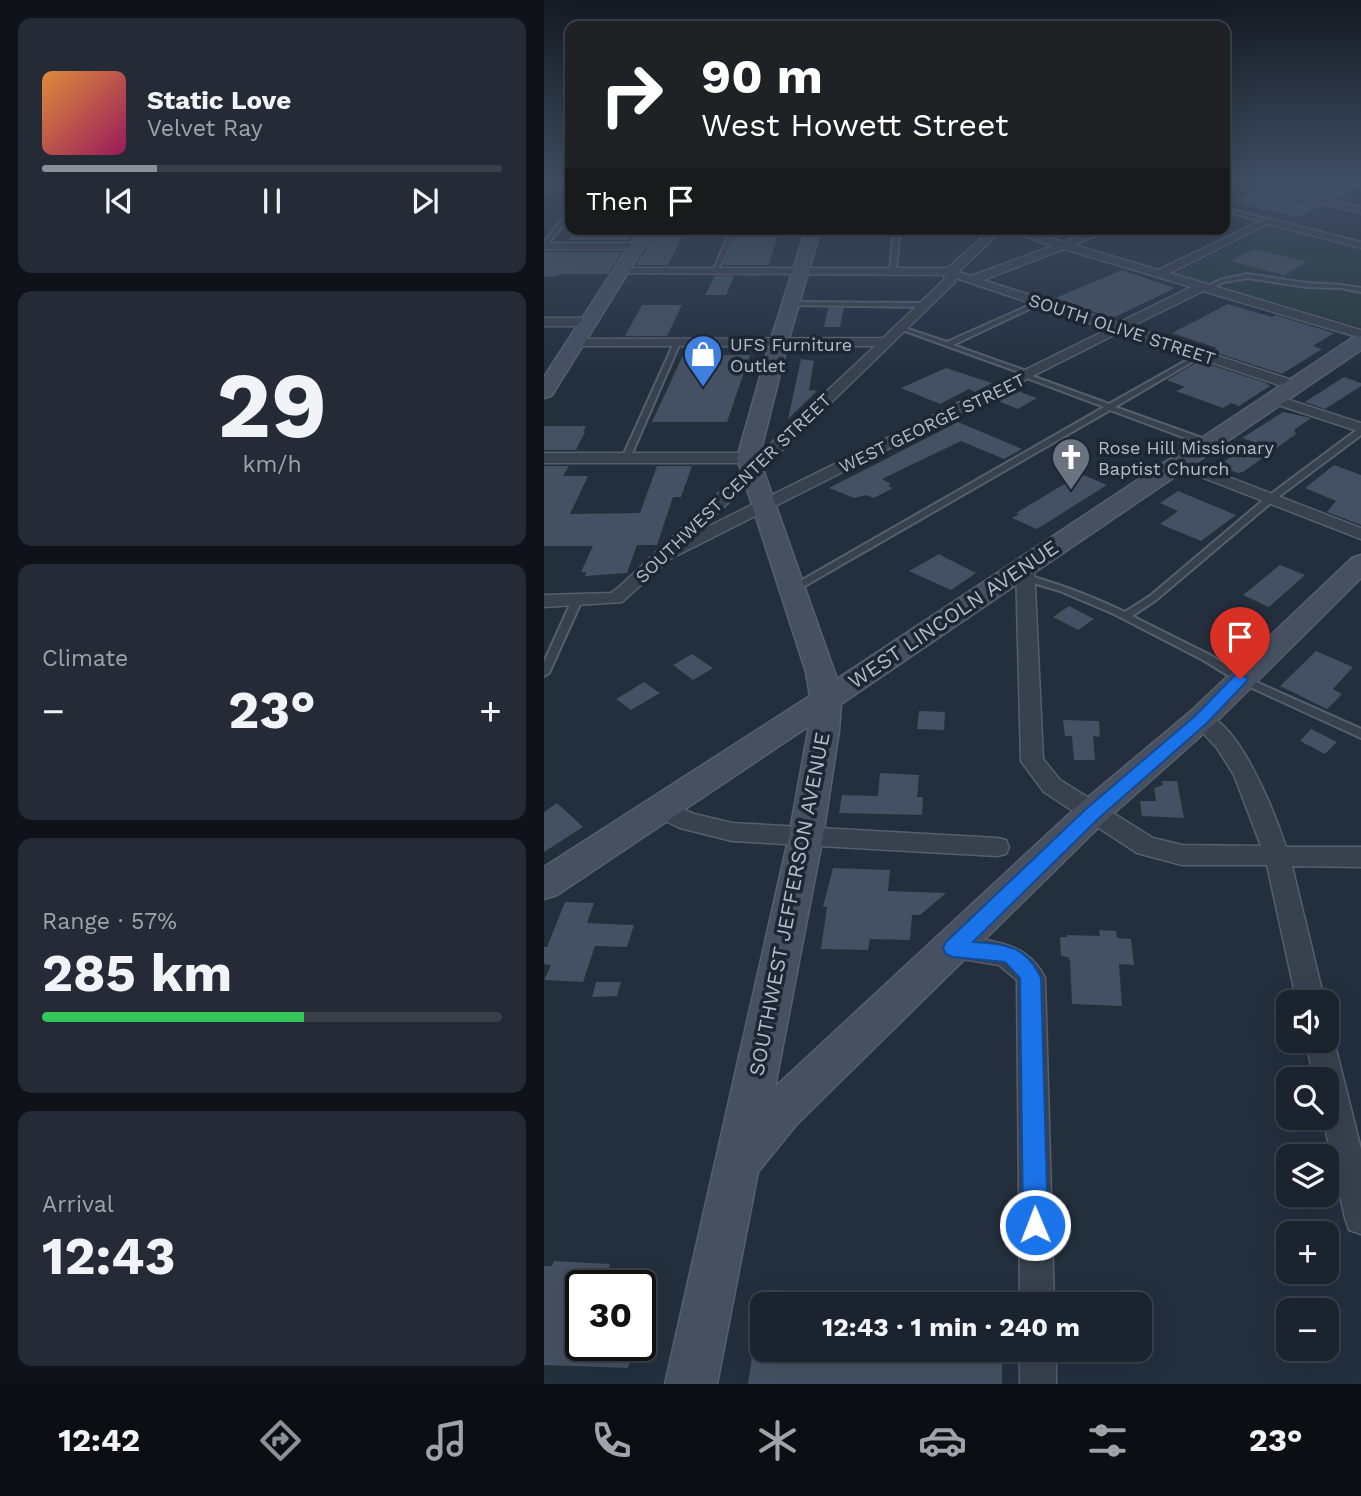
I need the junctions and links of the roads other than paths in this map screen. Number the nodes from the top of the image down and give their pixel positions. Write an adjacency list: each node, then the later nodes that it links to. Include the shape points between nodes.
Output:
1 (727, 245): 12 (lane)
2 (809, 245): 13 (main road)
3 (895, 245): 14 (lane)
4 (981, 245): 15 (street, SOUTHWEST CENTER STREET)
5 (1061, 245): 10 (street)
6 (1069, 245): 10 (street)
7 (1219, 245): 16 (street)
8 (544, 246): 9 (street)
9 (637, 246): 11 (main road)
10 (1066, 246): 16 (street); 17 (street)
11 (622, 270): 12 (street, SOUTH OLIVE STREET); 24 (main road)
12 (715, 270): 13 (street, SOUTH OLIVE STREET)
13 (802, 270): 14 (street, SOUTH OLIVE STREET); 22 (main road)
14 (893, 270): 15 (street, SOUTH OLIVE STREET)
15 (951, 272): 17 (street, SOUTH OLIVE STREET); 20 (street, SOUTHWEST CENTER STREET, via 950,281)
16 (1159, 274): 18 (street)
17 (972, 280): 20 (street); 21 (street, SOUTH OLIVE STREET)
18 (1205, 287): 19 (lane, via 1228,277 1249,275); 26 (street, WEST GEORGE STREET); 27 (street)
19 (1361, 290)
20 (929, 300): 22 (lane); 25 (street, SOUTHWEST CENTER STREET)
21 (1041, 302): 26 (street, SOUTH OLIVE STREET); 33 (lane)
22 (791, 304): 30 (main road)
23 (544, 322): 24 (street)
24 (589, 322): 29 (main road)
25 (900, 328): 31 (street, SOUTHWEST CENTER STREET); 33 (lane)
26 (1119, 328): 34 (street, SOUTH OLIVE STREET); 35 (street, WEST GEORGE STREET)
27 (1361, 334)
28 (1361, 341): 37 (main road, WEST LINCOLN AVENUE)
29 (576, 342): 32 (street); 36 (main road)
30 (779, 342): 31 (street); 32 (street); 43 (main road)
31 (885, 342): 43 (street, SOUTHWEST CENTER STREET)
32 (677, 343): 42 (lane)
33 (947, 345): 35 (lane)
34 (1200, 355): 37 (street, SOUTH OLIVE STREET); 38 (lane)
35 (1028, 375): 38 (lane); 46 (street, WEST GEORGE STREET)
36 (544, 392)
37 (1283, 392): 39 (street, SOUTH OLIVE STREET); 40 (main road, WEST LINCOLN AVENUE)
38 (1109, 407): 40 (lane); 51 (lane)
39 (1361, 429): 45 (lane)
40 (1207, 443): 44 (main road, WEST LINCOLN AVENUE)
41 (544, 458): 42 (street)
42 (626, 458): 43 (street)
43 (755, 463): 46 (main road, SOUTHWEST JEFFERSON AVENUE); 48 (street, SOUTHWEST CENTER STREET)
44 (1179, 463): 45 (street); 50 (main road, WEST LINCOLN AVENUE)
45 (1270, 499): 47 (street); 54 (lane)
46 (765, 507): 48 (street, WEST GEORGE STREET); 51 (main road, SOUTHWEST JEFFERSON AVENUE)
47 (1361, 534)
48 (660, 557): 52 (street, SOUTHWEST CENTER STREET, via 615,598)
49 (1361, 563): 56 (main road)
50 (1026, 572): 54 (lane); 57 (main road, WEST LINCOLN AVENUE); 61 (street, via 1032,761 1052,786)
51 (793, 589): 57 (main road, SOUTHWEST JEFFERSON AVENUE)
52 (577, 600): 53 (street); 55 (lane)
53 (544, 601)
54 (1126, 616): 56 (lane)
55 (544, 673)
56 (1240, 679): 58 (main road); 59 (lane)
57 (826, 700): 60 (main road, WEST LINCOLN AVENUE); 62 (main road, SOUTHWEST JEFFERSON AVENUE)
58 (1201, 719): 61 (main road); 64 (street, via 1228,745 1252,789)
59 (1361, 734)
60 (661, 809): 62 (street, via 721,830); 66 (main road, WEST LINCOLN AVENUE)
61 (1092, 813): 64 (street, via 1146,846 1182,855); 67 (main road)
62 (806, 836): 63 (street); 70 (main road, SOUTHWEST JEFFERSON AVENUE)
63 (997, 847)
64 (1276, 854): 65 (street); 68 (street)
65 (1361, 857)
66 (546, 887)
67 (953, 948): 70 (main road, via 814,1077); 72 (street, via 1010,954 1031,978)
68 (1307, 990)
69 (1323, 1053): 71 (street)
70 (738, 1162): 74 (main road, SOUTHWEST JEFFERSON AVENUE)
71 (1361, 1218)
72 (1037, 1292)
73 (1038, 1362): 75 (street)
74 (691, 1384)
75 (1038, 1384)

